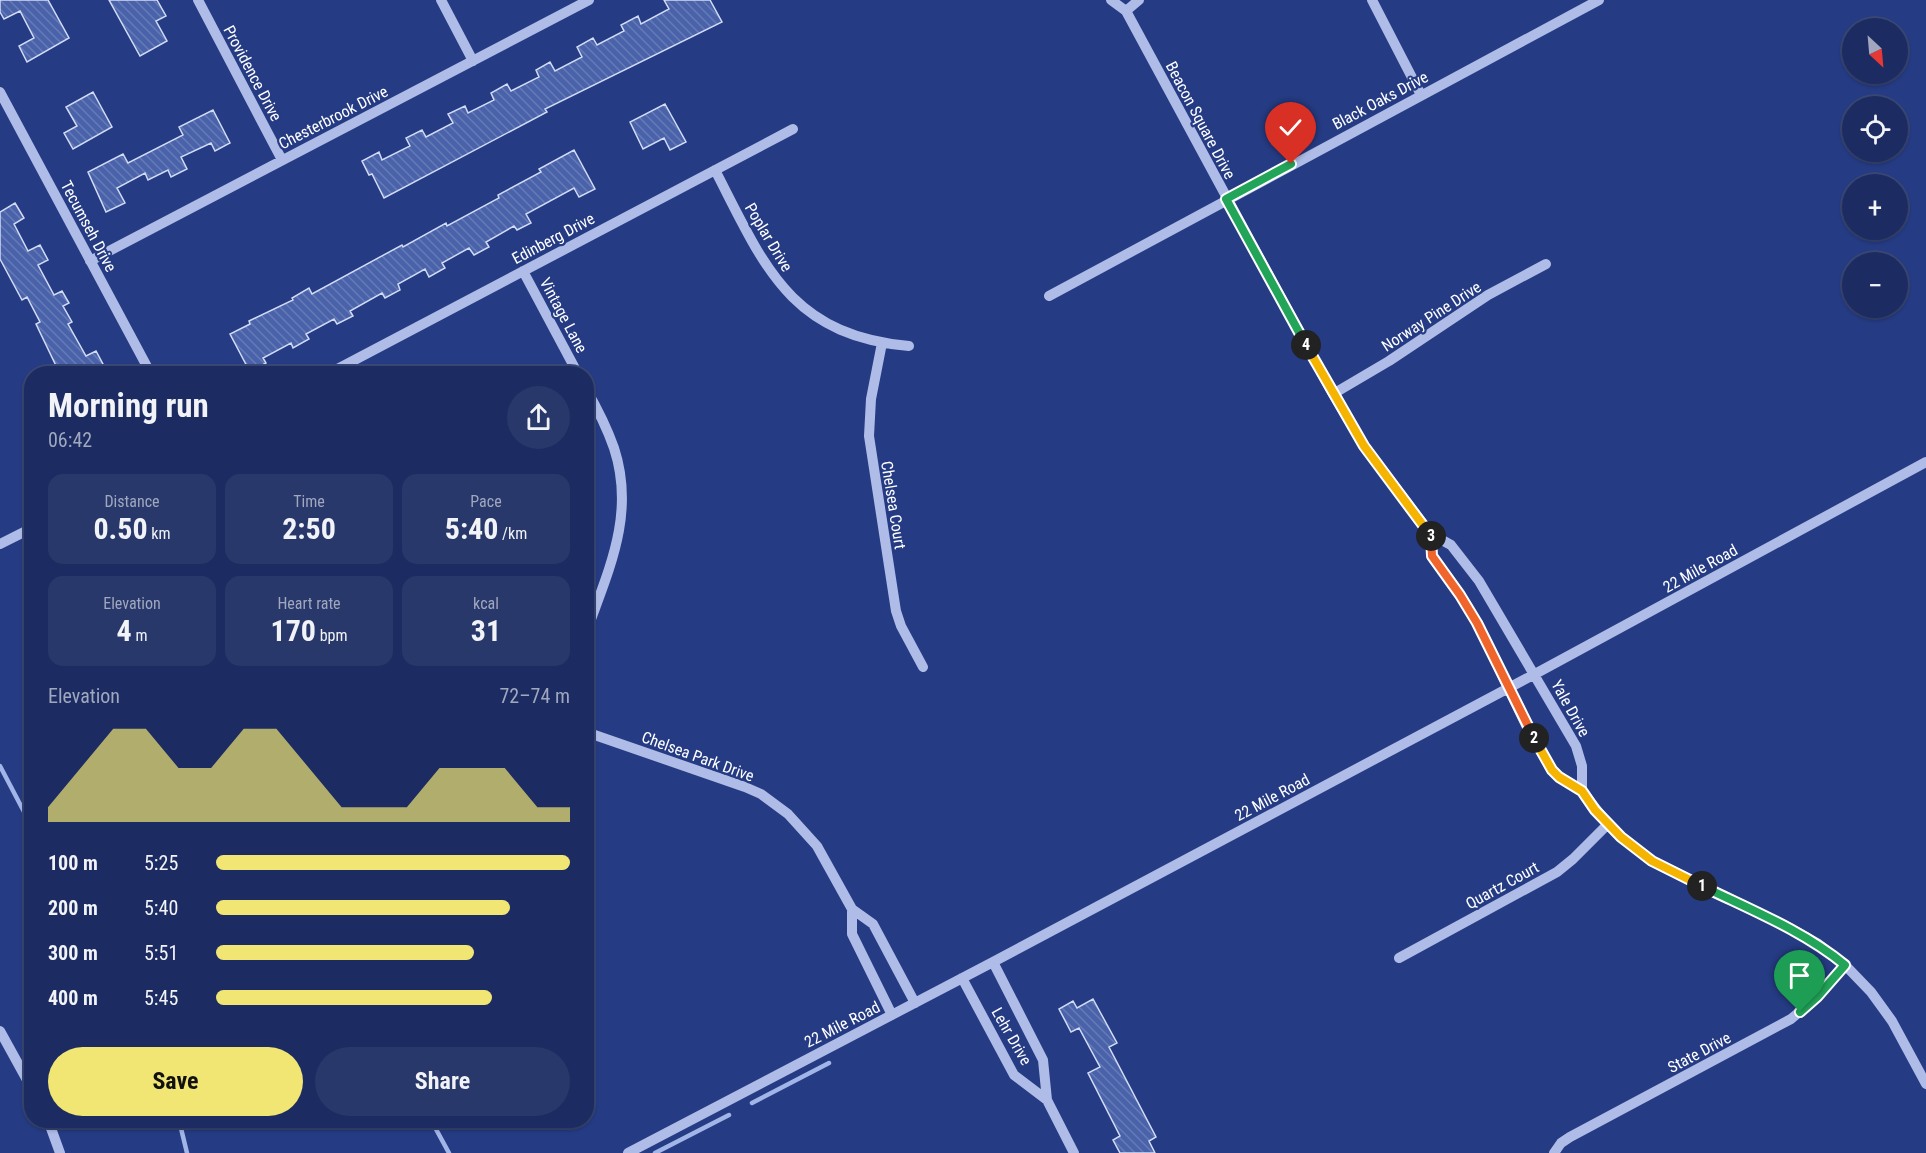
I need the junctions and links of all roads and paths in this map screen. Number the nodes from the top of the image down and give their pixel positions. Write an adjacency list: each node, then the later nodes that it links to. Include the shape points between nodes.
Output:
1 (198, 0): 13 (street, Providence Drive)
2 (441, 0): 9 (street)
3 (589, 0): 9 (street, Chesterbrook Drive)
4 (1111, 0): 8 (street, Beacon Square Drive)
5 (1139, 0): 8 (street)
6 (1372, 0): 11 (street)
7 (1599, 0): 11 (street, Black Oaks Drive)
8 (1126, 11): 15 (street, Beacon Square Drive)
9 (473, 61): 13 (street, Chesterbrook Drive)
10 (0, 92): 16 (street, Tecumseh Drive)
11 (1421, 95): 15 (street, Black Oaks Drive)
12 (793, 129): 14 (street, Edinberg Drive)
13 (282, 160): 16 (street, Chesterbrook Drive)
14 (715, 170): 18 (street, Edinberg Drive); 20 (street, Poplar Drive, via 769,270 796,302 828,324)
15 (1226, 199): 19 (street, Black Oaks Drive); 25 (street, Beacon Square Drive)
16 (90, 261): 22 (street, Tecumseh Drive)
17 (1546, 264): 25 (street, Norway Pine Drive, via 1488,295 1389,362)
18 (524, 271): 23 (street, Edinberg Drive); 24 (street, Vintage Lane)
19 (1049, 296)
20 (882, 343): 21 (street, Poplar Drive); 32 (street, Chelsea Court, via 869,416 872,460 896,610)
21 (909, 346)
22 (147, 366)
23 (343, 366)
24 (574, 366)
25 (1332, 394): 29 (street, Beacon Square Drive, via 1364,446)
26 (594, 405): 31 (street, via 615,449 623,507 616,548)
27 (1926, 462): 33 (street, 22 Mile Road)
28 (24, 532): 30 (street)
29 (1431, 534): 33 (street, Beacon Square Drive, via 1451,545 1479,581); 34 (street, Beacon Square Drive, via 1432,556 1470,610)
30 (0, 544)
31 (594, 610)
32 (923, 667)
33 (1535, 674): 34 (street, 22 Mile Road); 36 (street, Yale Drive, via 1576,746)
34 (1509, 688): 36 (street, via 1552,770); 40 (street, 22 Mile Road)
35 (594, 735): 38 (street, Chelsea Park Drive, via 745,787 774,803 817,846)
36 (1582, 791): 37 (street)
37 (1608, 824): 39 (street, Quartz Court, via 1557,872); 41 (street, via 1652,861 1790,928)
38 (852, 909): 43 (street, Chelsea Park Drive, via 873,924); 44 (street, Chelsea Park Drive, via 852,934)
39 (1399, 958)
40 (993, 962): 42 (street, 22 Mile Road); 48 (street, Lehr Drive, via 1043,1060)
41 (1845, 965): 47 (street, via 1892,1021); 50 (street, State Drive, via 1791,1019 1570,1137)
42 (962, 978): 43 (street, 22 Mile Road); 48 (street, Lehr Drive, via 1014,1075)
43 (915, 1003): 44 (street, 22 Mile Road)
44 (892, 1015): 52 (street, 22 Mile Road)
45 (0, 1031): 46 (street)
46 (24, 1074)
47 (1926, 1084)
48 (1047, 1100): 53 (street, Lehr Drive)
49 (51, 1128): 51 (street)
50 (1555, 1151)
51 (60, 1153)
52 (628, 1153)
53 (1074, 1153)

